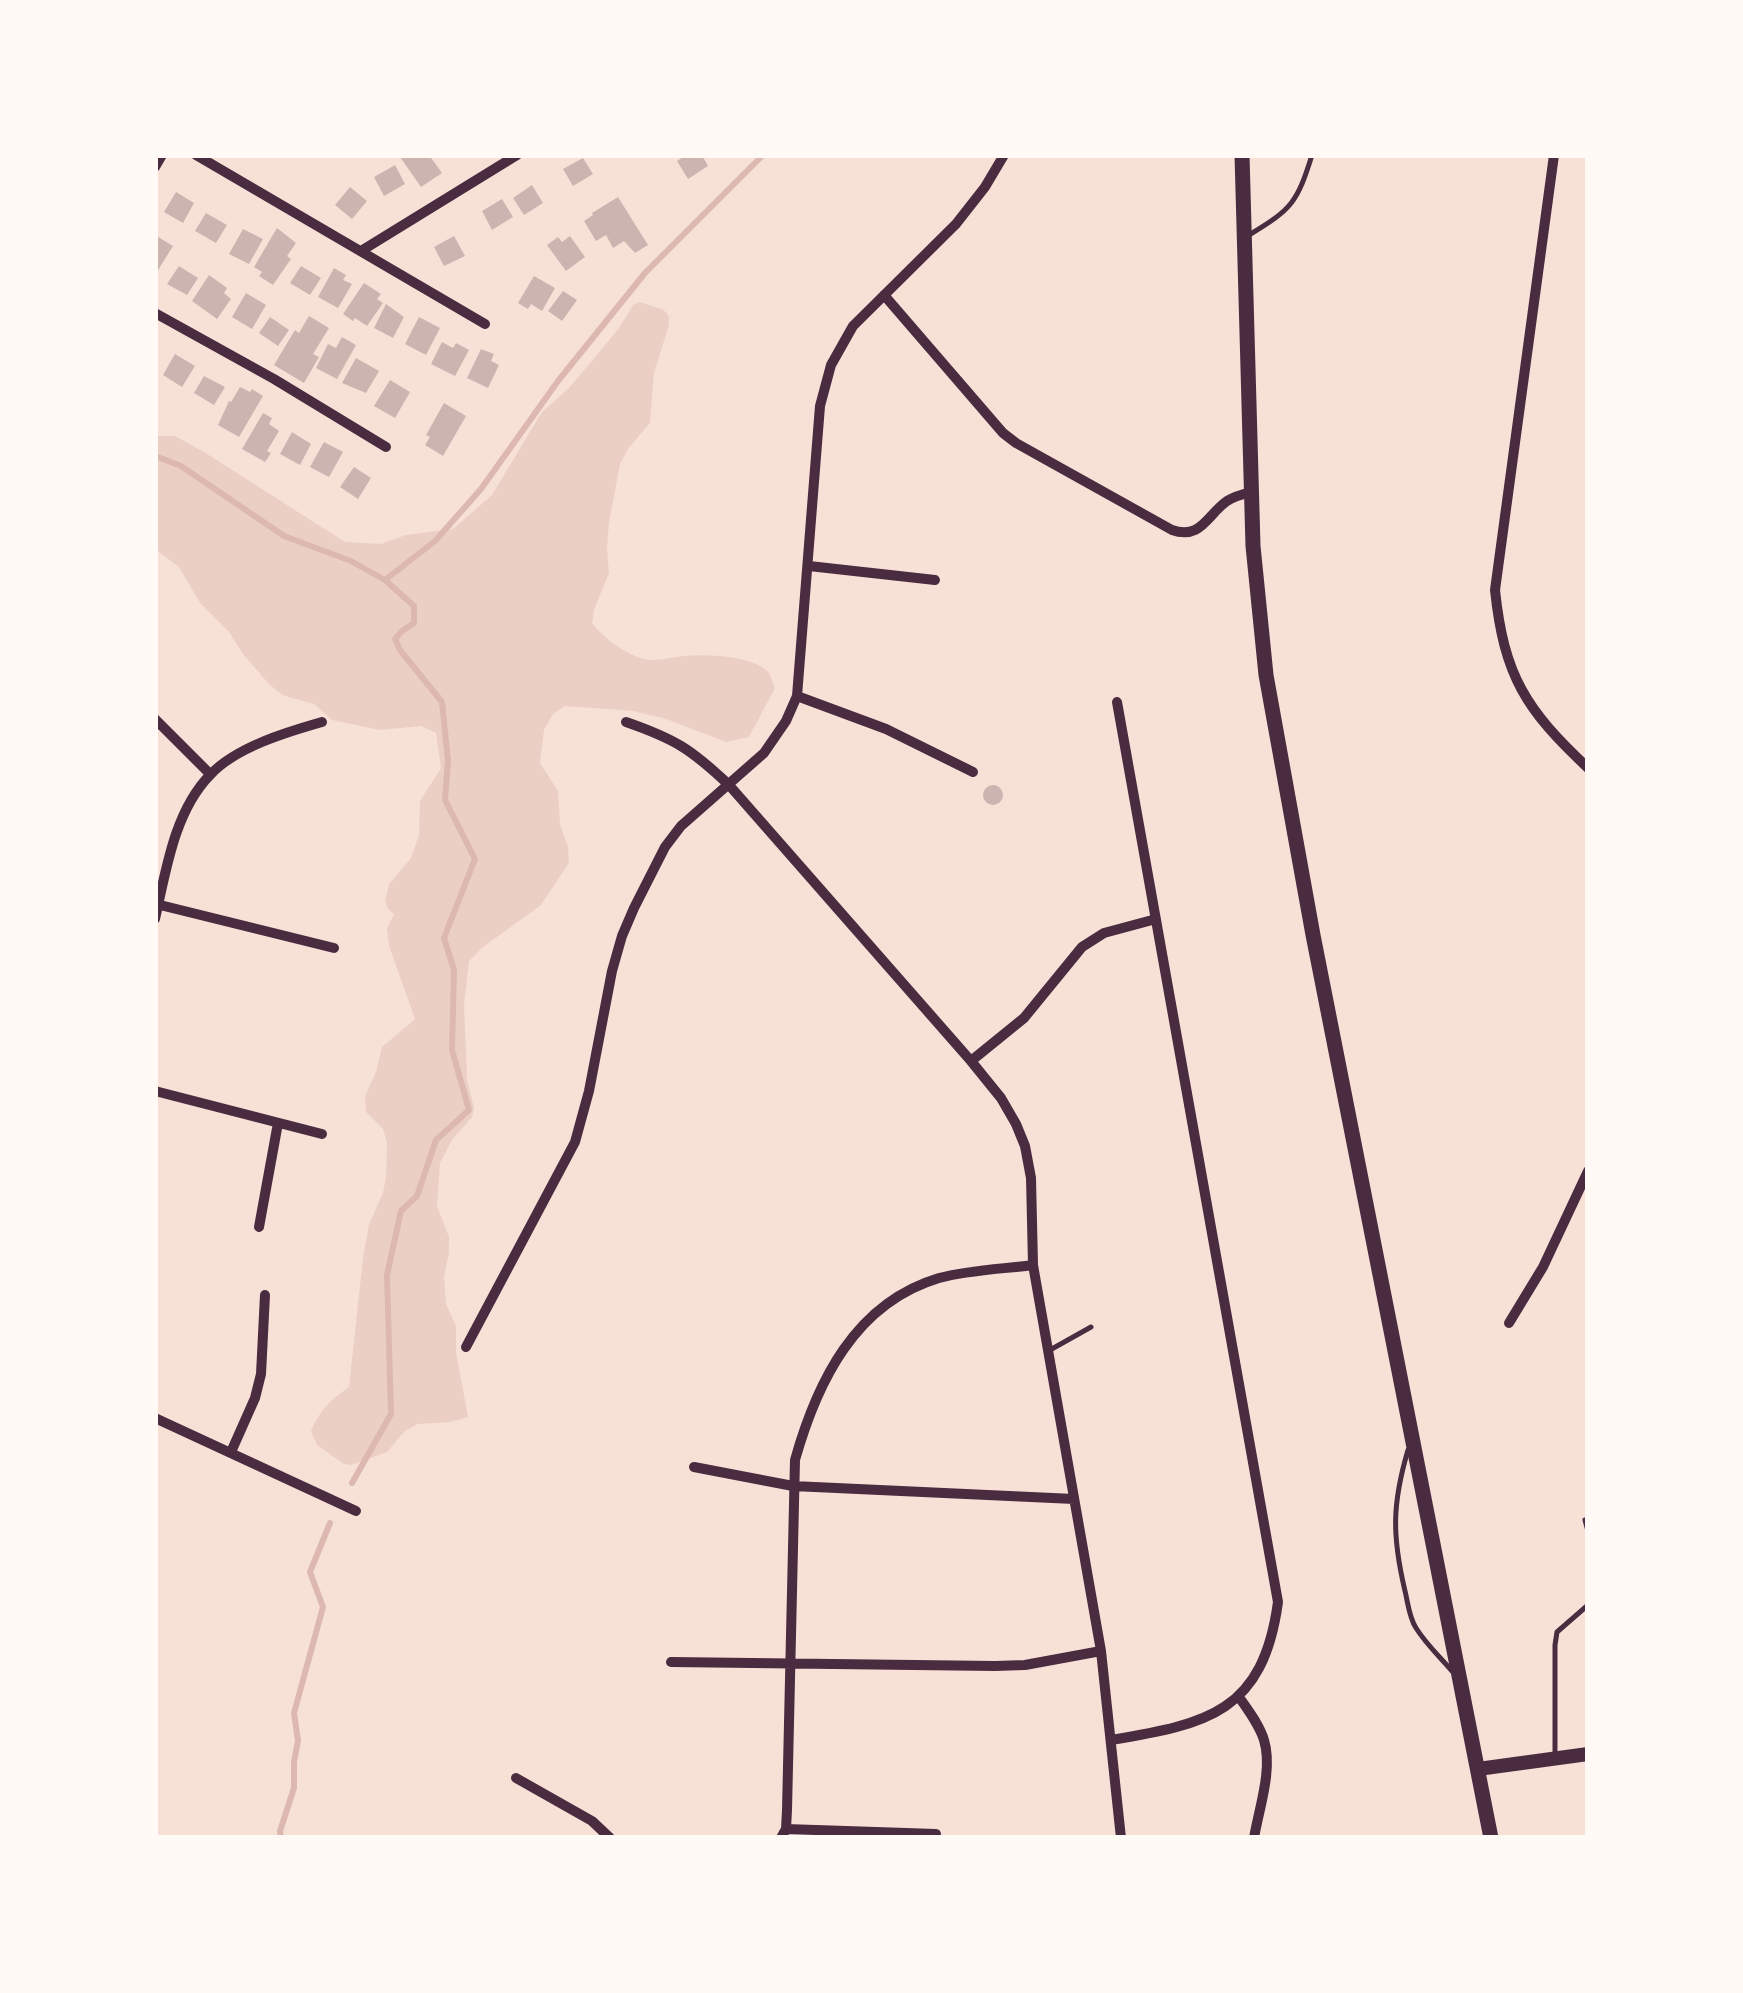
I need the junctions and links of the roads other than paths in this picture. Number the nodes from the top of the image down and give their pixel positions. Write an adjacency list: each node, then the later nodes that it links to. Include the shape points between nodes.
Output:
1 (162, 155): 8 (street)
2 (196, 155): 10 (street)
3 (517, 155): 10 (street)
4 (1004, 155): 11 (street, via 969,209)
5 (1242, 155): 9 (main road)
6 (1312, 155): 9 (lane, via 1296,200)
7 (1554, 155): 23 (street, via 1495,590 1499,628 1526,702)
8 (155, 168)
9 (1244, 238): 15 (main road)
10 (361, 251): 13 (street)
11 (884, 295): 15 (street, via 1002,433 1172,530 1192,532 1226,502); 16 (street, via 853,326 826,384)
12 (155, 313): 14 (street)
13 (485, 324)
14 (386, 448)
15 (1251, 492): 44 (main road, via 1266,676)
16 (808, 566): 17 (street); 18 (street)
17 (935, 580)
18 (797, 696): 24 (street); 26 (street, via 764,753)
19 (1118, 702): 29 (street)
20 (155, 720): 25 (street)
21 (322, 722): 25 (street, via 262,743)
22 (626, 722): 26 (street, via 675,740)
23 (1588, 768)
24 (973, 772)
25 (210, 774): 27 (street, via 184,817)
26 (728, 784): 31 (street); 41 (street, via 681,826 634,908 612,971 574,1142)
27 (157, 905): 28 (street); 30 (street)
28 (155, 919)
29 (1156, 919): 31 (street, via 1104,934 1082,948 1024,1018); 57 (street, via 1278,1602 1274,1636)
30 (334, 948)
31 (971, 1062): 37 (street, via 1001,1098 1025,1146)
32 (155, 1091): 33 (street)
33 (278, 1122): 34 (street); 36 (street)
34 (322, 1134)
35 (1588, 1171): 39 (street)
36 (259, 1226)
37 (1032, 1265): 42 (street); 47 (street, via 940,1278 872,1314 827,1374 805,1426)
38 (265, 1296): 45 (street, via 262,1374)
39 (1509, 1324)
40 (1090, 1327): 42 (lane)
41 (466, 1347)
42 (1048, 1352): 48 (street)
43 (155, 1418): 45 (street)
44 (1412, 1437): 56 (main road); 56 (lane, via 1394,1519 1402,1580 1414,1626)
45 (230, 1452): 49 (street)
46 (694, 1468): 47 (street)
47 (793, 1486): 48 (street); 55 (street)
48 (1074, 1500): 53 (street)
49 (356, 1512)
50 (1585, 1520): 51 (lane)
51 (1588, 1531)
52 (1588, 1604): 60 (lane, via 1558,1632 1555,1645)
53 (1101, 1651): 55 (street, via 1025,1665); 58 (street)
54 (671, 1662): 55 (street)
55 (790, 1663): 63 (street)
56 (1460, 1681): 61 (main road)
57 (1238, 1697): 58 (street, via 1176,1729); 68 (street, via 1258,1726 1266,1754)
58 (1111, 1740): 67 (street)
59 (1588, 1754): 60 (street)
60 (1555, 1758): 61 (street)
61 (1478, 1768): 65 (main road)
62 (516, 1778): 66 (street)
63 (783, 1833): 64 (street)
64 (936, 1834)
65 (1493, 1835)
66 (610, 1838)
67 (1121, 1838)
68 (1254, 1838)

